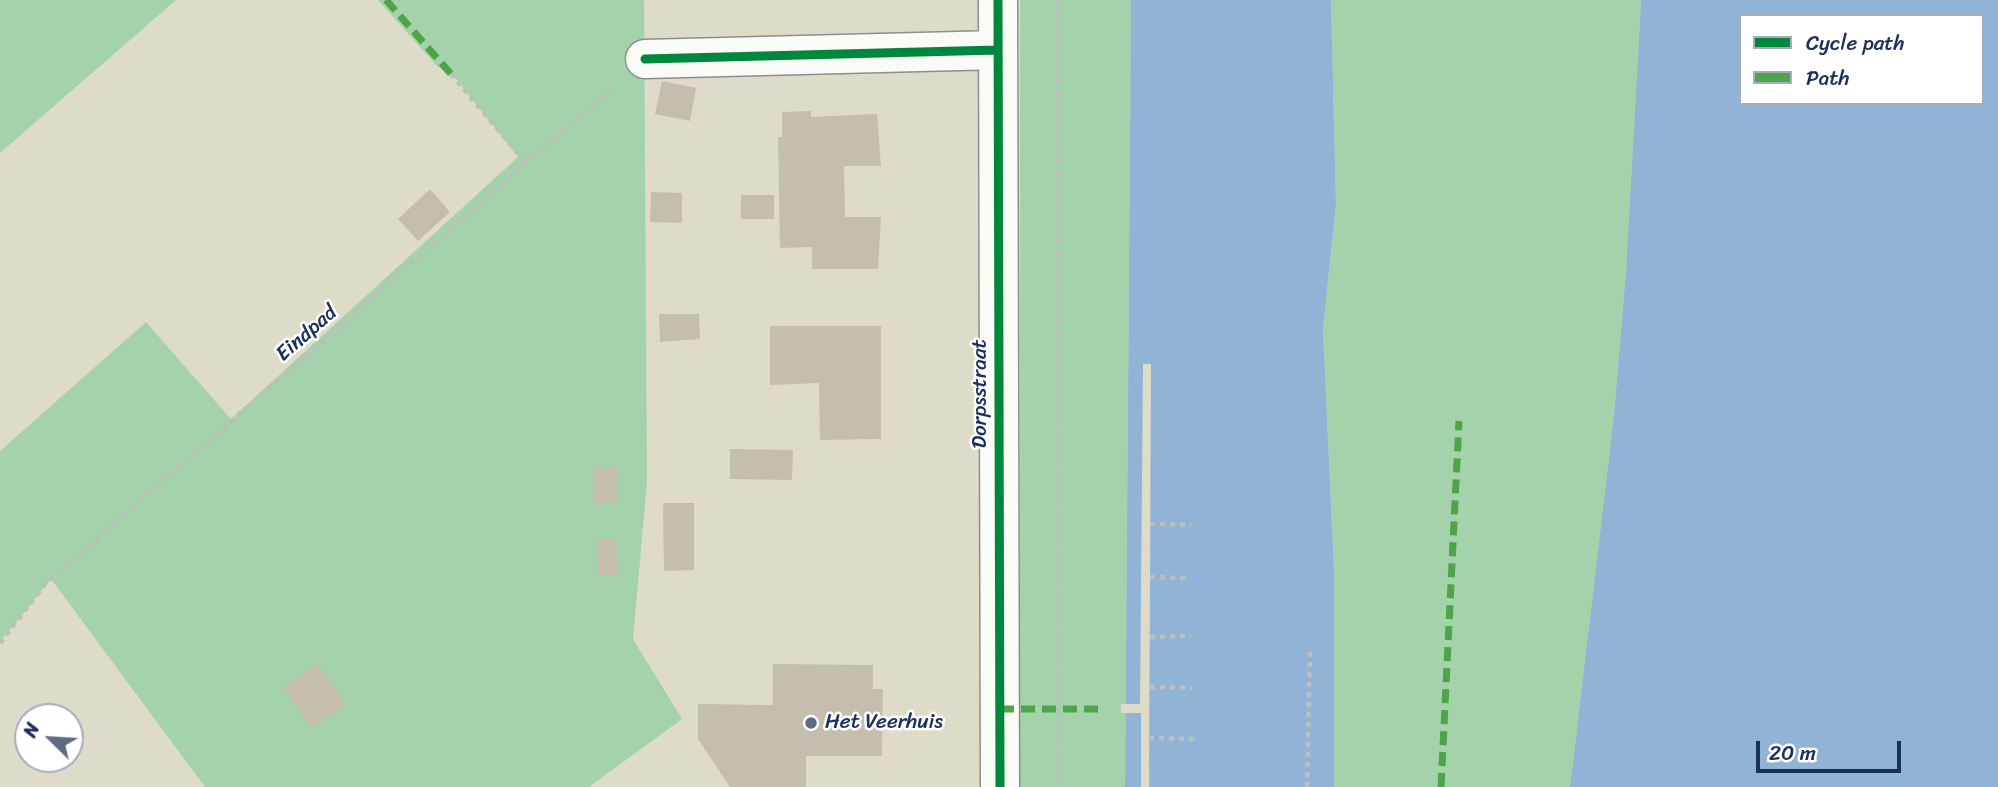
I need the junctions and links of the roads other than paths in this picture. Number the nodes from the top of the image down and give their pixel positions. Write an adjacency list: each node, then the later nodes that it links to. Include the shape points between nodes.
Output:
1 (998, 0): 2 (street, Dorpsstraat)
2 (998, 50): 3 (street); 4 (street, Dorpsstraat)
3 (645, 59)
4 (1000, 787)

